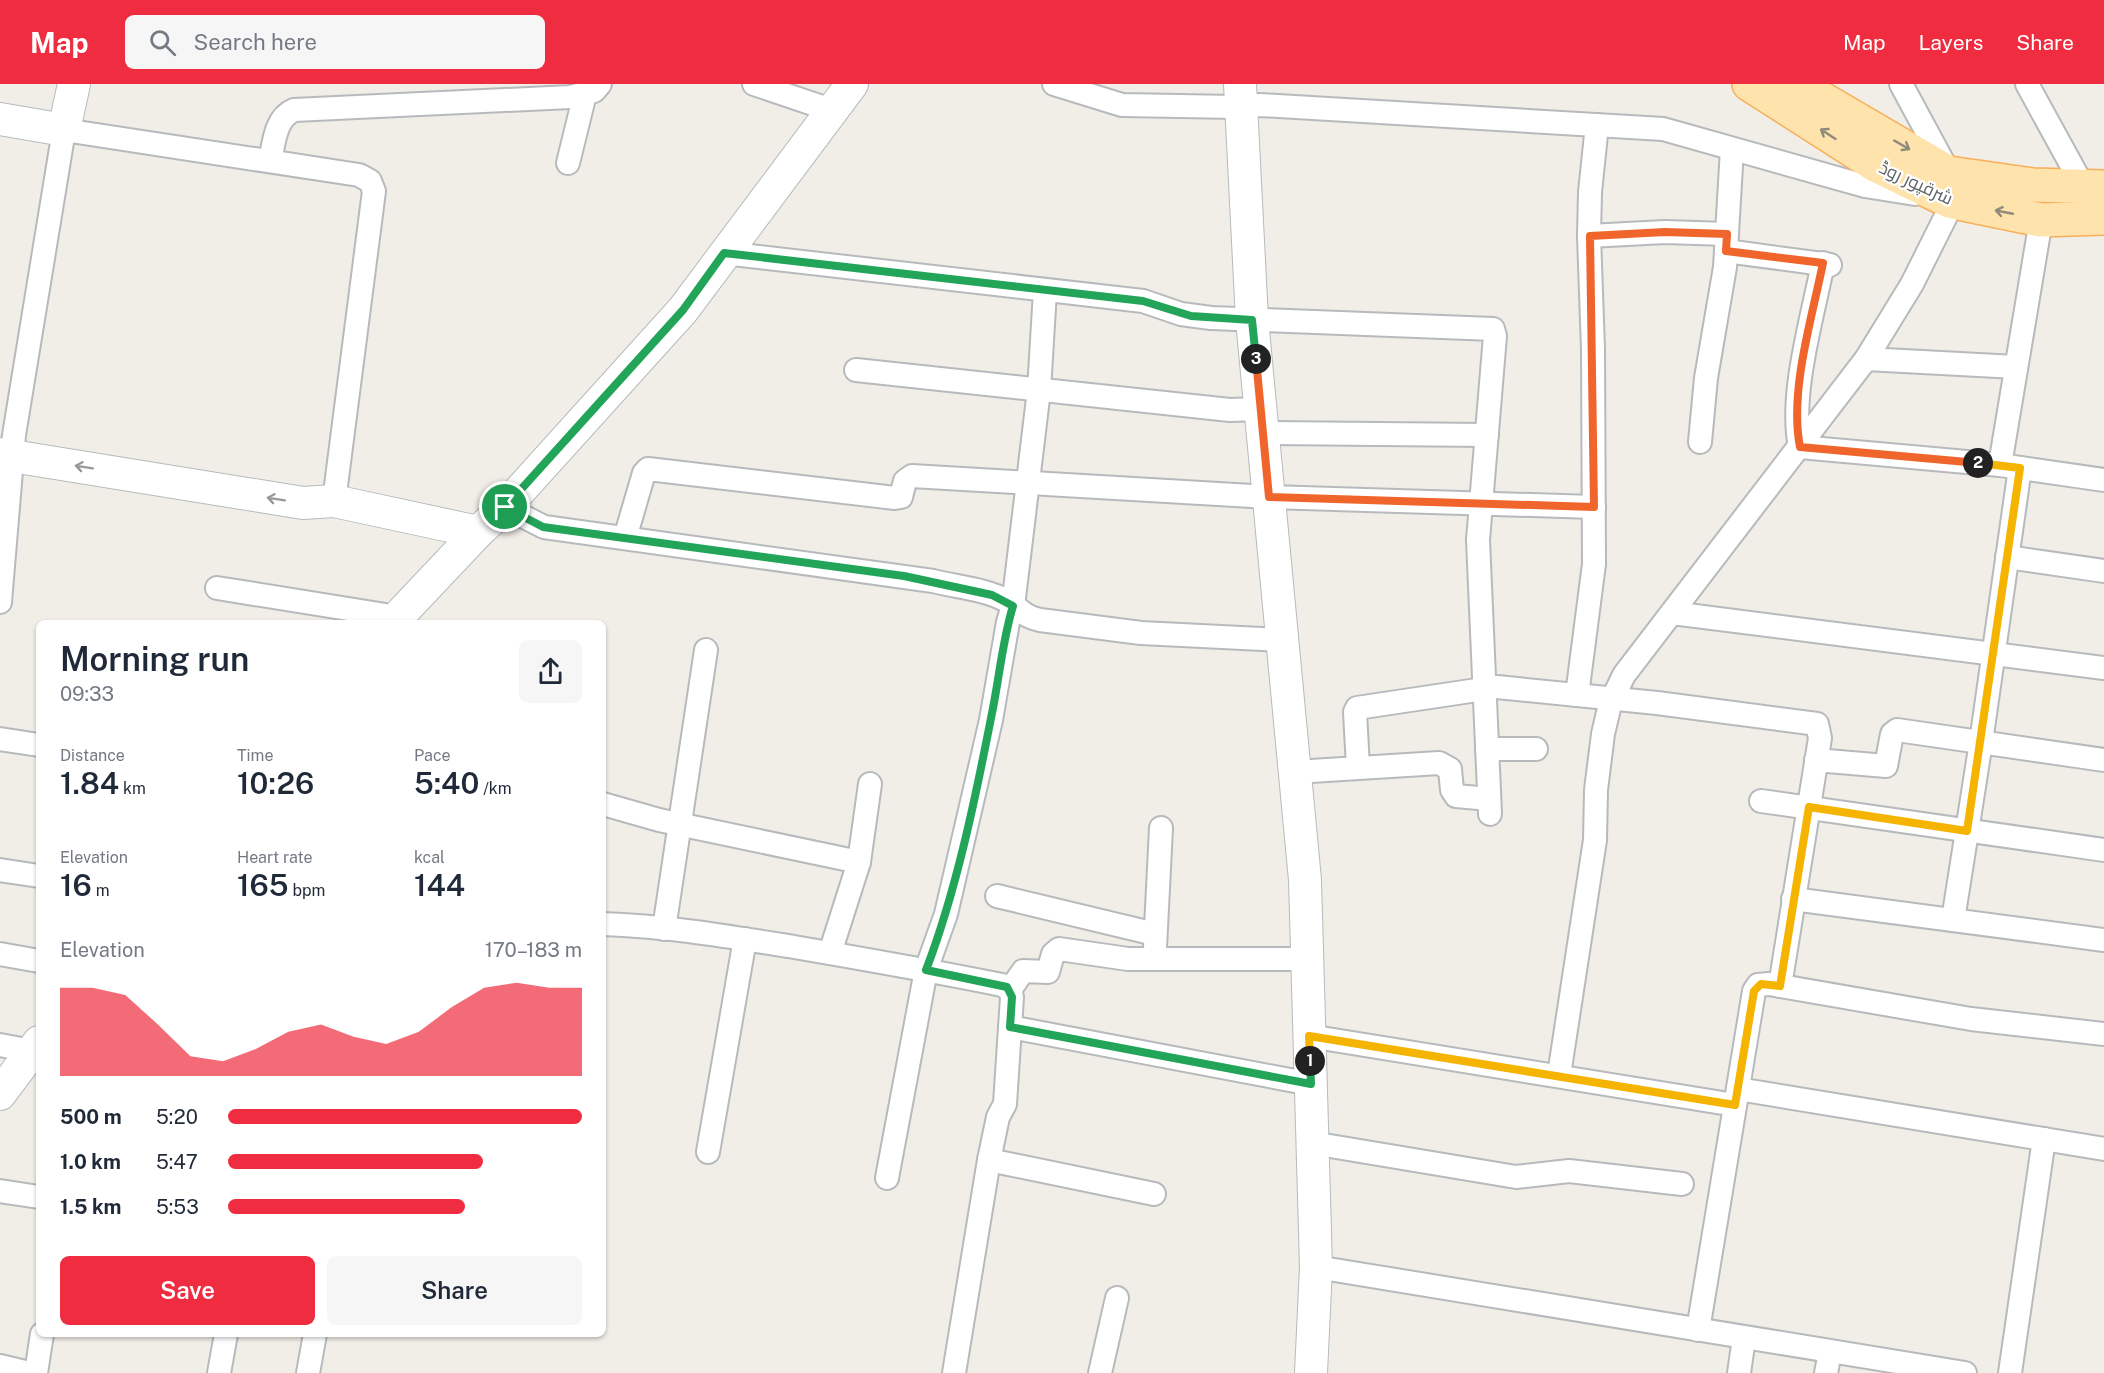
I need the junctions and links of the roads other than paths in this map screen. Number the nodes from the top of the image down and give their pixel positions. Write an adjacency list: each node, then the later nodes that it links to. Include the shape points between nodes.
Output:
1 (74, 84): 14 (street)
2 (754, 84): 11 (street)
3 (852, 84): 11 (street)
4 (1054, 84): 10 (street, via 1122,105)
5 (1749, 84): 18 (main road, شرقپور روڈ, one-way to 5, via 1877,166)
6 (1797, 84): 18 (main road, شرقپور روڈ, one-way to 18)
7 (1901, 84): 18 (street)
8 (2027, 84): 19 (street)
9 (592, 89): 16 (street, via 294,110 280,122); 17 (street)
10 (1241, 95): 13 (street, via 1271,106); 26 (street)
11 (831, 110): 24 (street)
12 (0, 119): 14 (street)
13 (1597, 125): 15 (street, via 1663,129); 22 (street)
14 (64, 129): 16 (street); 34 (street)
15 (1732, 149): 18 (street, via 1865,186); 23 (street)
16 (270, 161): 40 (street, via 359,175 373,185)
17 (568, 163)
18 (1949, 187): 19 (main road, شرقپور روڈ); 21 (main road, شرقپور روڈ, one-way to 18); 27 (street, via 1946,216 1912,284)
19 (2094, 187)
20 (2104, 219): 21 (main road, شرقپور روڈ)
21 (2041, 220): 28 (street)
22 (1590, 236): 23 (street, via 1665,232); 43 (street)
23 (1727, 243): 33 (street); 35 (street, via 1827,264 1801,376 1797,412)
24 (724, 253): 25 (street); 42 (street, via 683,310)
25 (1045, 291): 26 (street, via 1143,301 1191,316); 30 (street)
26 (1252, 320): 31 (street); 32 (street, via 1491,328 1495,336)
27 (1866, 359): 28 (street); 35 (street)
28 (2016, 367): 36 (street)
29 (856, 370): 30 (street)
30 (1039, 390): 31 (street, via 1230,410); 38 (street)
31 (1262, 421): 32 (street); 39 (street)
32 (1487, 435): 41 (street)
33 (1700, 442)
34 (7, 444): 40 (street, via 302,480); 49 (street)
35 (1800, 447): 36 (street); 51 (street)
36 (2010, 466): 37 (street); 46 (street)
37 (2104, 480)
38 (1029, 482): 39 (street); 45 (street, via 912,476 905,480 901,497 895,498 648,469); 50 (street)
39 (1269, 497): 41 (street); 53 (street)
40 (334, 501): 44 (street)
41 (1481, 502): 43 (street); 57 (street, via 1479,570)
42 (505, 507): 44 (street); 45 (street, via 543,527)
43 (1594, 507): 58 (street, via 1594,564)
44 (478, 532): 52 (street)
45 (625, 538): 50 (street, via 904,576 992,595)
46 (2007, 557): 47 (street); 55 (street)
47 (2104, 571)
48 (217, 588): 52 (street)
49 (0, 602)
50 (1013, 606): 53 (street, via 1029,618 1112,630); 93 (street, via 946,914)
51 (1672, 613): 55 (street); 59 (street, via 1624,675)
52 (396, 620)
53 (1282, 640): 68 (street)
54 (706, 650): 73 (street)
55 (1994, 654): 56 (street); 61 (street)
56 (2104, 668)
57 (1484, 687): 58 (street); 63 (street); 67 (street, via 1357,708 1354,712)
58 (1577, 695): 59 (street)
59 (1613, 698): 65 (street, via 1813,722 1820,733); 102 (street, via 1603,734 1595,840)
60 (0, 739): 62 (street)
61 (1981, 742): 65 (street, via 1897,730 1892,734 1886,766); 66 (street); 75 (street)
62 (36, 745)
63 (1487, 749): 64 (street); 67 (street, via 1489,806 1456,796 1450,770 1444,764)
64 (1536, 749)
65 (1816, 760): 72 (street)
66 (2104, 760)
67 (1358, 767): 68 (street)
68 (1295, 772): 91 (street, via 1305,880)
69 (870, 784): 77 (street)
70 (1761, 801): 72 (street)
71 (606, 805): 73 (street)
72 (1809, 807): 75 (street); 81 (street)
73 (680, 824): 77 (street); 84 (street)
74 (1161, 828): 85 (street)
75 (1967, 831): 76 (street); 82 (street)
76 (2104, 850)
77 (859, 862): 89 (street)
78 (0, 870): 79 (street)
79 (36, 876)
80 (997, 896): 85 (street)
81 (1793, 899): 82 (street); 94 (street)
82 (1953, 920): 87 (street)
83 (606, 924): 84 (street)
84 (664, 929): 86 (street)
85 (1155, 934): 90 (street)
86 (745, 939): 89 (street); 109 (street)
87 (2104, 940)
88 (0, 954): 92 (street)
89 (830, 954): 93 (street)
90 (1154, 959): 91 (street); 95 (street, via 1059,949 1053,954 1048,972 1023,971)
91 (1307, 959): 98 (street)
92 (36, 960)
93 (926, 970): 95 (street, via 1002,985); 111 (street)
94 (1780, 986): 97 (street, via 1960,1018); 105 (street, via 1761,984 1754,991)
95 (1010, 990): 96 (street)
96 (1010, 1027): 103 (street); 110 (street, via 1005,1104)
97 (2104, 1034)
98 (1309, 1036): 102 (street); 103 (street)
99 (0, 1045): 100 (street)
100 (36, 1045)
101 (36, 1046): 104 (street)
102 (1559, 1076): 105 (street)
103 (1311, 1084): 107 (street)
104 (0, 1094)
105 (1737, 1097): 106 (street); 118 (street)
106 (2044, 1139): 108 (street); 135 (street)
107 (1312, 1143): 112 (street, via 1516,1177 1569,1171); 116 (street)
108 (2104, 1149)
109 (708, 1152)
110 (989, 1160): 114 (street); 130 (street)
111 (887, 1178)
112 (1682, 1184)
113 (0, 1191): 115 (street)
114 (1154, 1194)
115 (36, 1197)
116 (1316, 1267): 118 (street); 132 (street)
117 (1117, 1298): 131 (street)
118 (1698, 1330): 122 (street)
119 (42, 1337): 127 (street)
120 (225, 1337): 128 (street)
121 (314, 1337): 129 (street)
122 (1744, 1338): 123 (street); 133 (street)
123 (1828, 1363): 125 (street)
124 (0, 1366): 126 (street)
125 (1935, 1371): 134 (street)
126 (29, 1373)
127 (36, 1373)
128 (219, 1373)
129 (308, 1373)
130 (954, 1373)
131 (1100, 1373)
132 (1311, 1373)
133 (1738, 1373)
134 (1965, 1373)
135 (2010, 1373)

